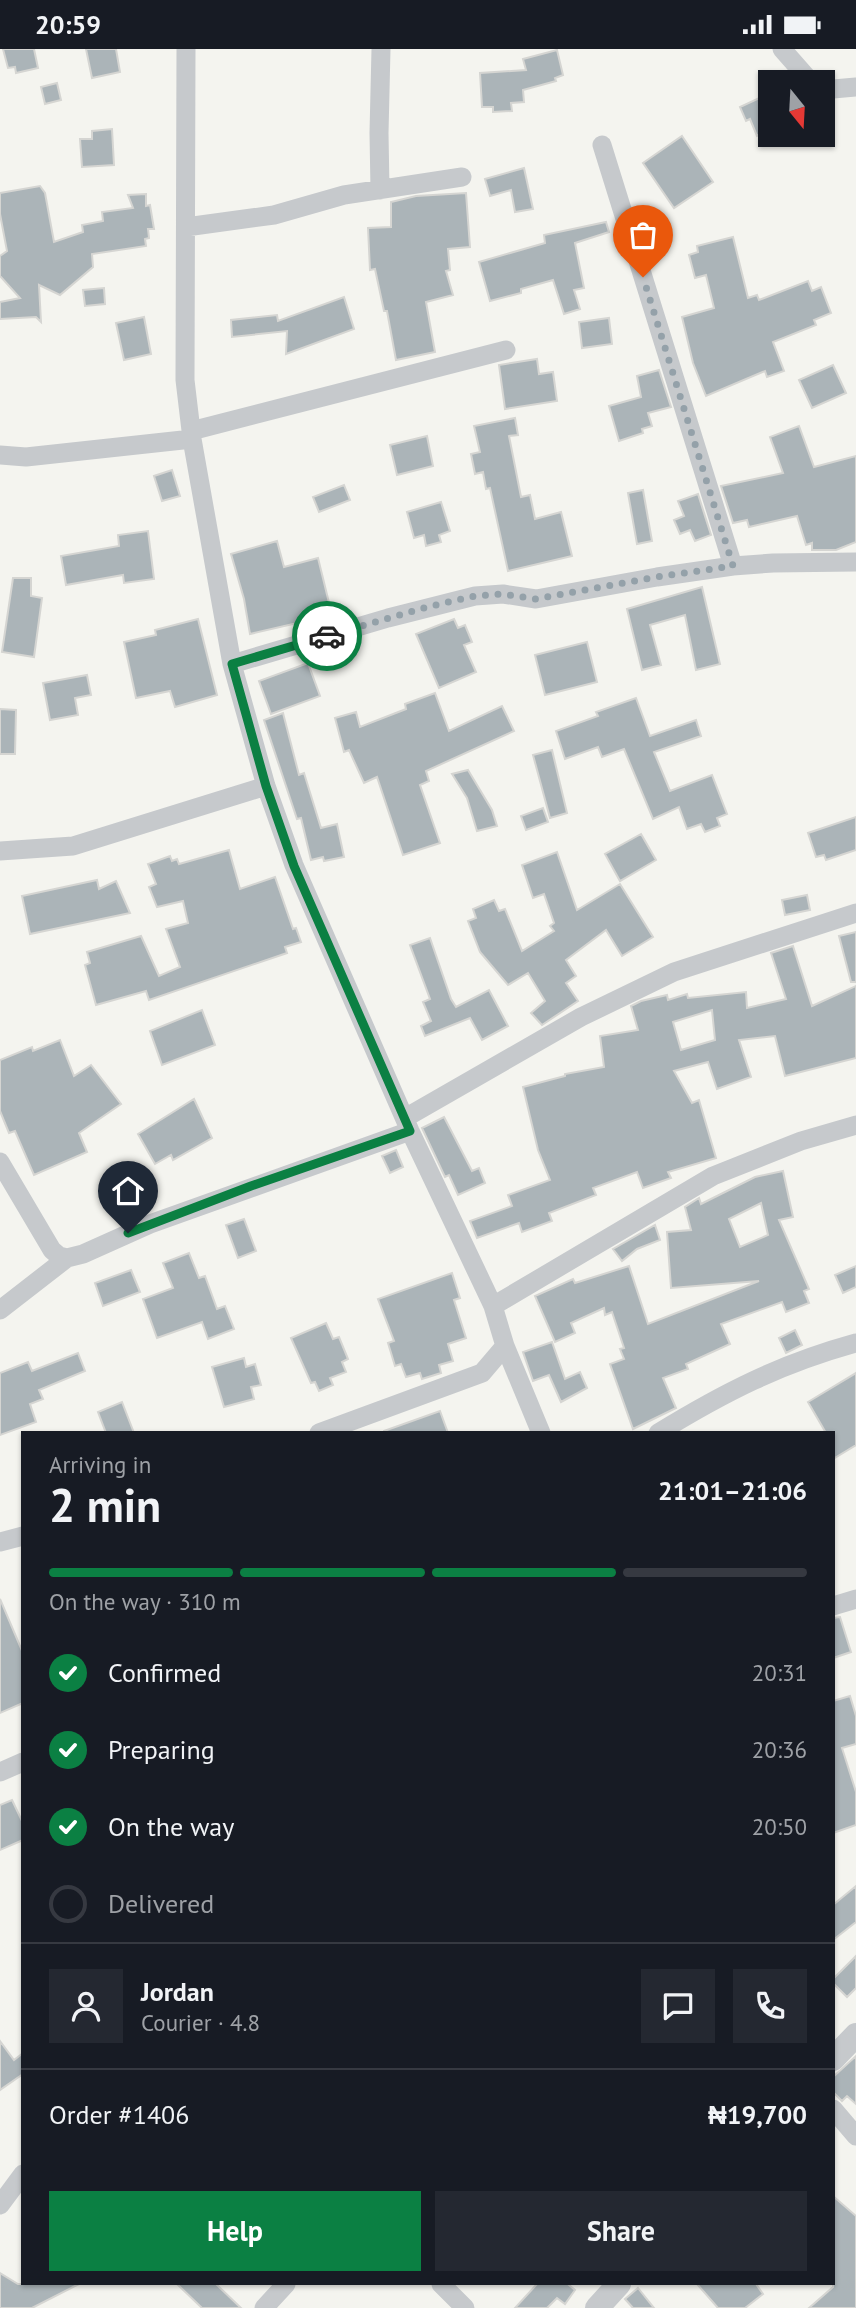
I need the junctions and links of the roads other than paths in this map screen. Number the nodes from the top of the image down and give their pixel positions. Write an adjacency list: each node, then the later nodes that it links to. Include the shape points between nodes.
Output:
1 (186, 49): 10 (street)
2 (381, 49): 9 (street)
3 (782, 49): 4 (street)
4 (800, 70)
5 (856, 87): 6 (street)
6 (835, 89)
7 (602, 145): 15 (street)
8 (462, 177): 9 (street)
9 (380, 190): 10 (street, via 274,215)
10 (186, 227): 12 (street, via 185,380)
11 (506, 350): 12 (street)
12 (192, 435): 13 (street, via 26,457); 16 (street)
13 (0, 455)
14 (856, 562): 15 (street)
15 (733, 566): 16 (street, via 536,599 475,596)
16 (232, 664): 17 (street)
17 (266, 786): 18 (street, via 73,846); 20 (street, via 294,866)
18 (0, 851)
19 (856, 913): 20 (street, via 674,972 581,1017)
20 (407, 1125): 23 (street); 24 (street)
21 (856, 1125): 24 (street, via 713,1176)
22 (0, 1162): 23 (street, via 52,1249)
23 (67, 1258): 25 (street)
24 (493, 1306): 27 (street)
25 (0, 1310)
26 (856, 1343): 32 (street, via 772,1371)
27 (505, 1346): 28 (street); 29 (street)
28 (482, 1373): 29 (street); 30 (street)
29 (520, 1381): 31 (street)
30 (324, 1431)
31 (540, 1431)
32 (661, 1431)
33 (21, 1537): 34 (street)
34 (0, 1542)
35 (856, 1599): 36 (street)
36 (835, 1605)
37 (21, 1763): 38 (street)
38 (0, 1772)
39 (856, 2035): 40 (street)
40 (835, 2052)
41 (835, 2111): 42 (street)
42 (856, 2136)
43 (21, 2177): 44 (street)
44 (0, 2205)
45 (285, 2285): 48 (street)
46 (442, 2285): 49 (street)
47 (618, 2285): 50 (street)
48 (264, 2308)
49 (465, 2308)
50 (597, 2308)

